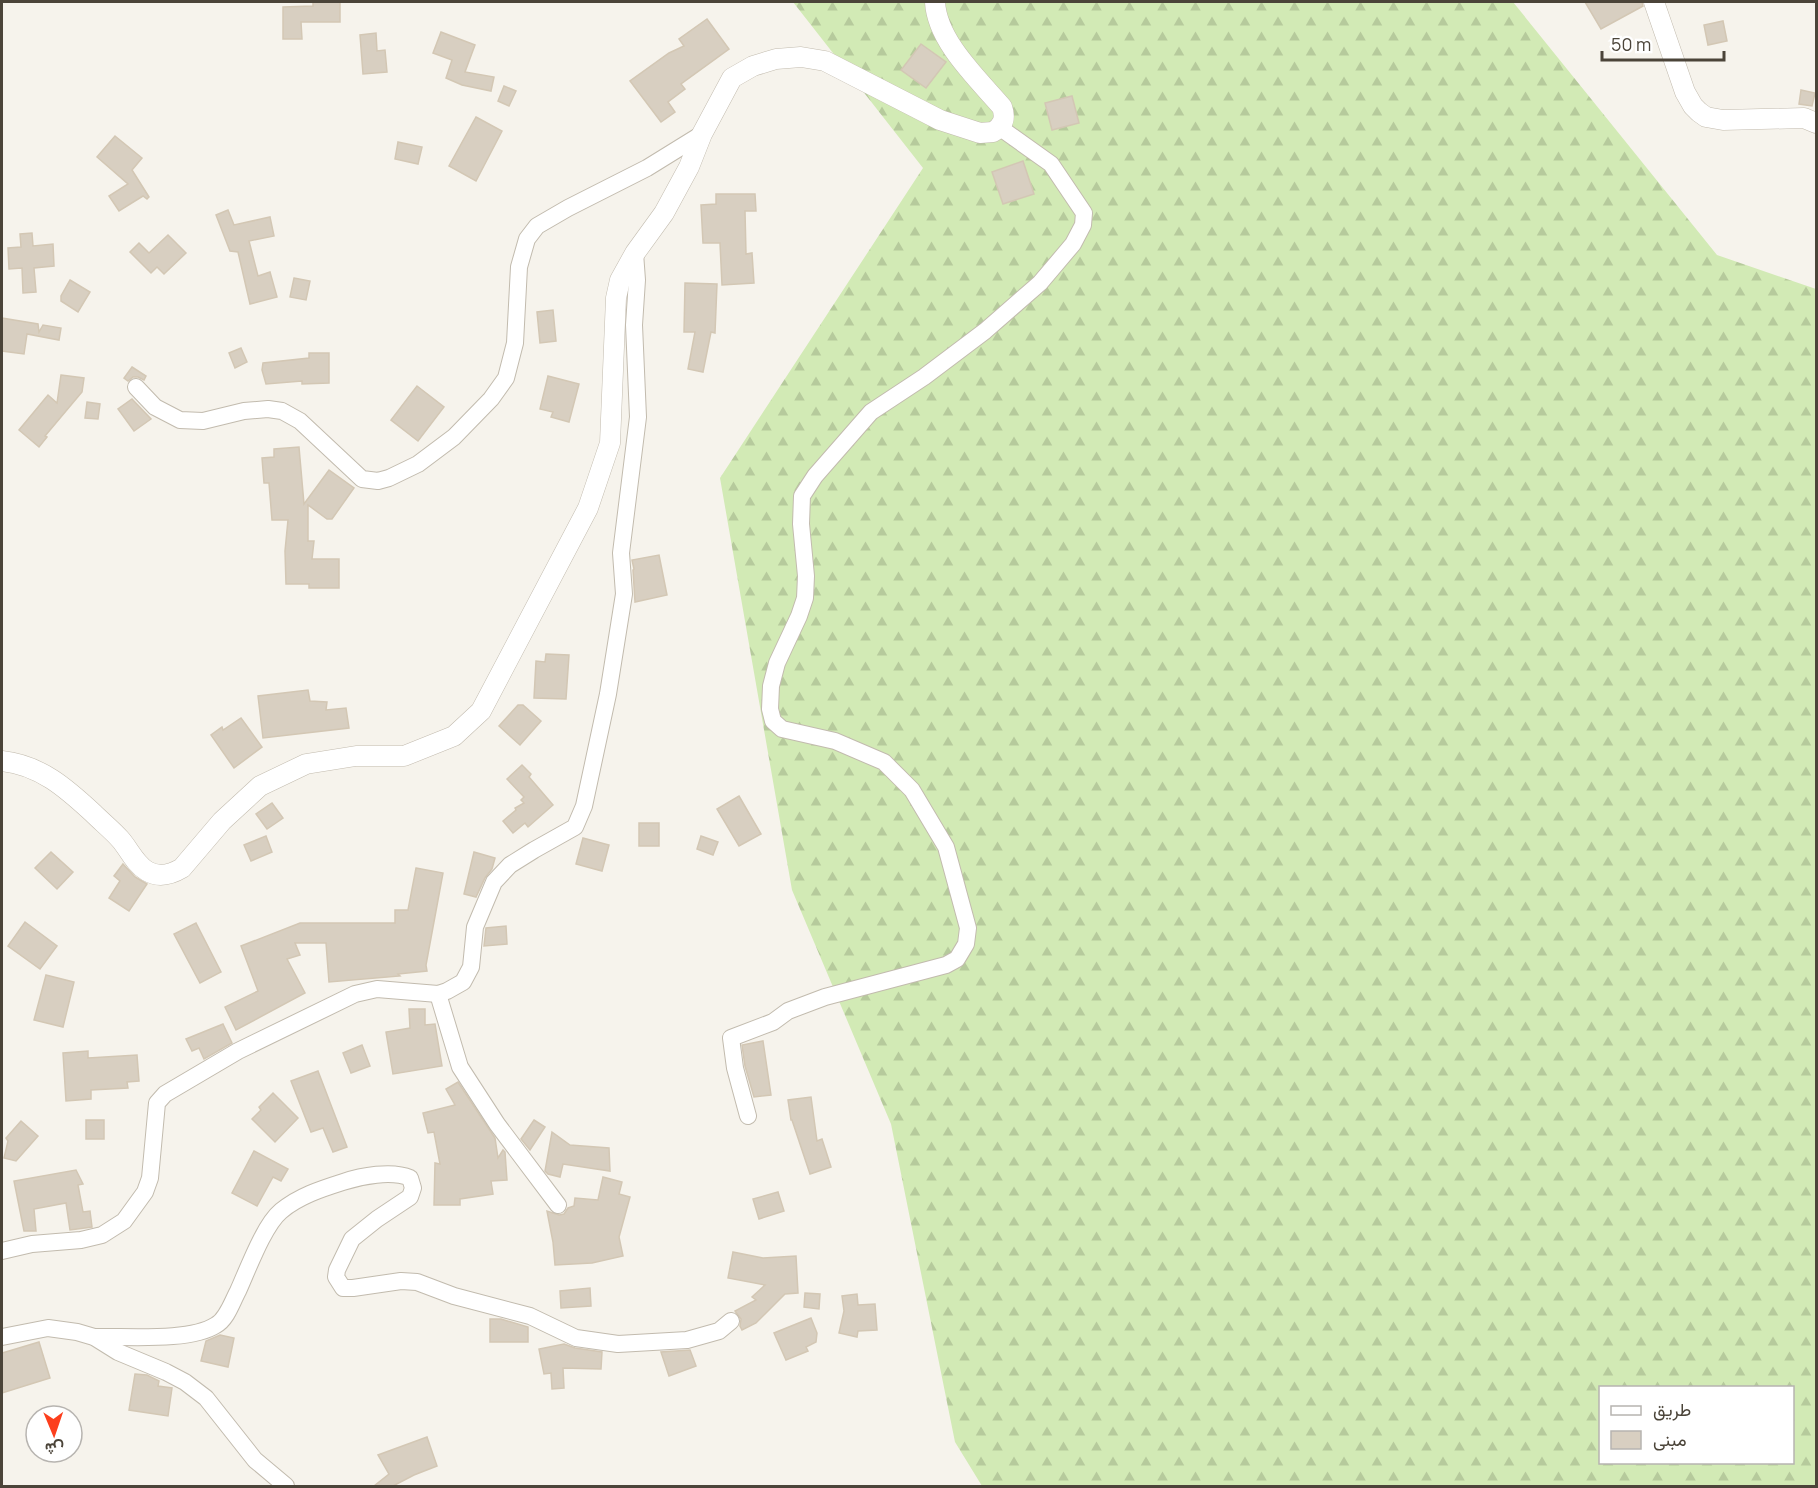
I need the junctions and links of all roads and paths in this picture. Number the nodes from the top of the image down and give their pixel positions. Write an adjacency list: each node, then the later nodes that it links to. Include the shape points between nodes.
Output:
1 (934, 2): 4 (street, via 946,38 1002,107)
2 (1654, 2): 3 (street, via 1684,92 1699,112 1723,120 1804,118)
3 (1816, 123)
4 (999, 127): 5 (street, via 984,134 940,120 825,61 801,57 753,66 732,78); 10 (street, via 1051,164 1084,213 1083,225 1073,244 1040,283 986,331 871,412 801,496 805,597 777,663 770,709 773,721 782,729 835,741 885,762 912,790 946,846 968,928 966,944 957,959 946,965 825,997 731,1038)
5 (702, 134): 6 (street, via 664,213); 7 (street, via 537,226 527,239 519,267 515,343 506,378 454,437 418,464 390,478 362,479 300,421 282,411 244,411 203,421 180,420 155,407)
6 (635, 254): 8 (street, via 620,280 616,298 610,443 588,508 481,711 454,736 404,756 356,756 306,764 260,786 222,821 182,867 161,875 141,866 120,839 55,780 34,769); 9 (street, via 638,417 621,553 624,594 584,806 575,827 510,865 494,882 475,927 471,968 463,982)
7 (136, 387)
8 (2, 761)
9 (438, 994): 11 (street, via 459,1067); 12 (street, via 377,989 355,994 220,1061 165,1094 157,1103 150,1178 124,1221 102,1235)
10 (748, 1116)
11 (558, 1205)
12 (2, 1251)
13 (731, 1321): 15 (street, via 719,1332 687,1340 618,1344 576,1338 530,1316 417,1282 343,1288 336,1277 337,1270 352,1239 410,1197 413,1188 410,1178 403,1175 362,1175 306,1195 280,1212 265,1232 219,1324 204,1331 172,1336)
14 (2, 1337): 15 (street, via 48,1328)
15 (94, 1337): 16 (street, via 185,1382 206,1398 255,1460)
16 (285, 1486)

